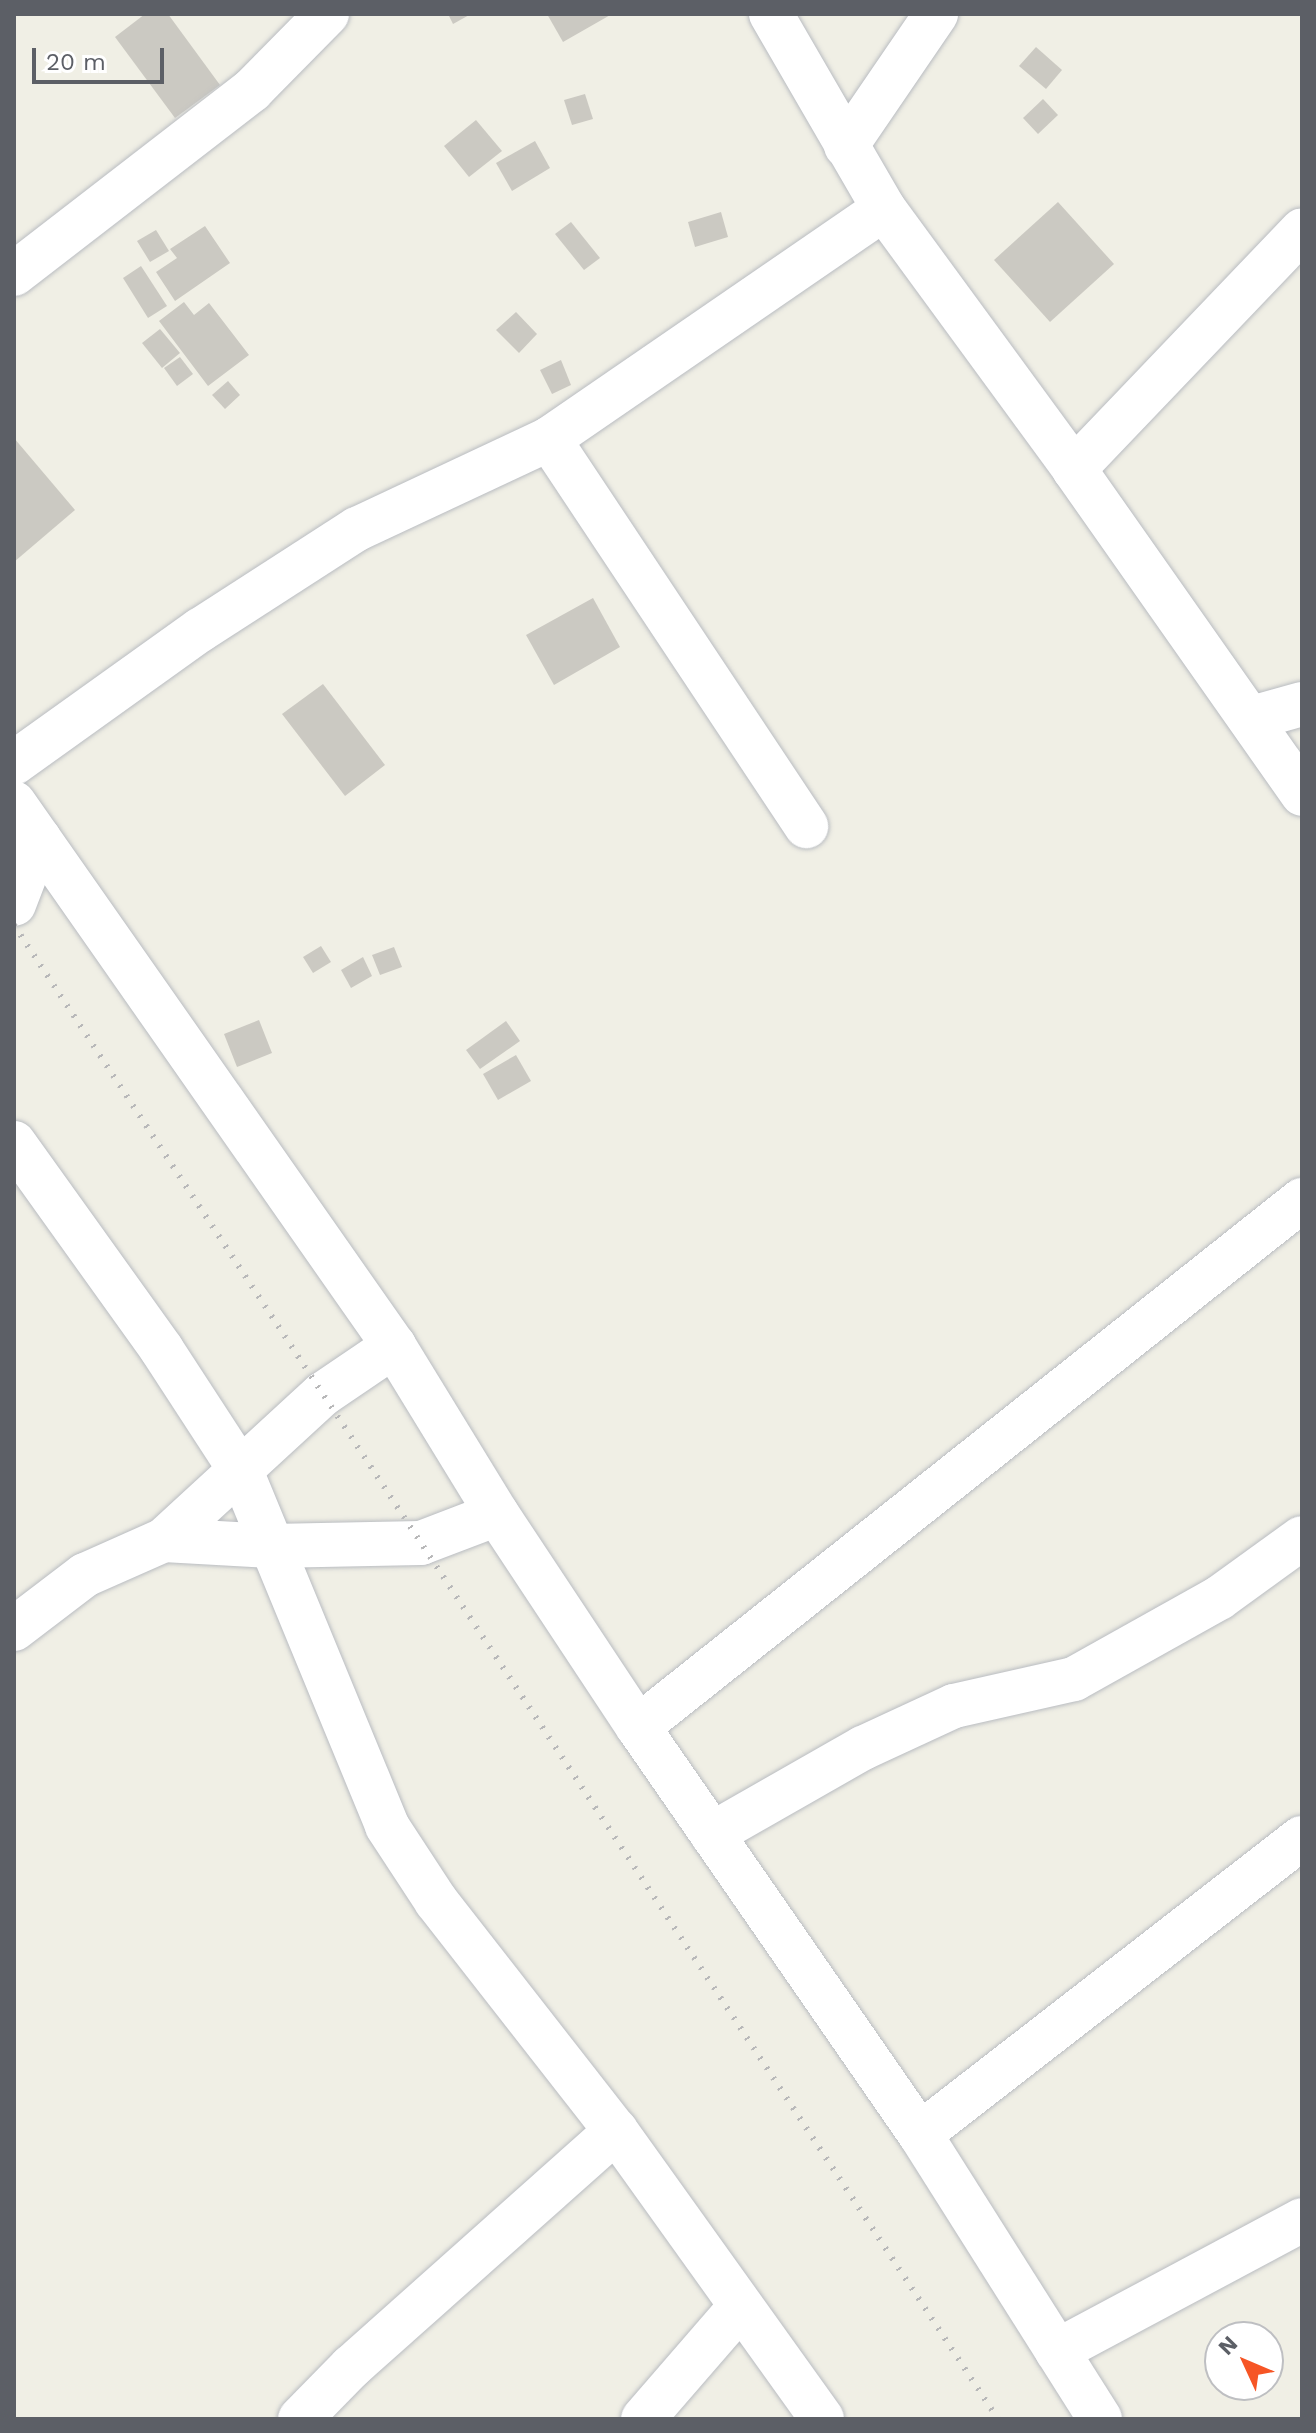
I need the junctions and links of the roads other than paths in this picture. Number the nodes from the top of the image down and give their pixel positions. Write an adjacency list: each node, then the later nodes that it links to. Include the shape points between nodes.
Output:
1 (327, 14): 7 (street, via 252,90)
2 (771, 14): 4 (street)
3 (936, 14): 4 (street)
4 (846, 146): 5 (street)
5 (884, 209): 8 (street); 9 (street)
6 (1302, 230): 9 (street)
7 (14, 274)
8 (549, 439): 12 (street, via 357,529 200,630); 15 (street)
9 (1074, 469): 11 (street)
10 (1302, 704): 11 (street)
11 (1252, 718): 13 (street)
12 (14, 763)
13 (1302, 794)
14 (14, 803): 16 (street)
15 (806, 826)
16 (39, 839): 17 (street); 21 (street)
17 (14, 904)
18 (14, 1143): 19 (street)
19 (28, 1180): 22 (street, via 162,1350)
20 (1302, 1200): 28 (street)
21 (394, 1346): 22 (street, via 323,1394); 23 (street)
22 (241, 1471): 25 (street); 26 (street)
23 (497, 1514): 26 (street, via 421,1543); 28 (street)
24 (1302, 1538): 29 (street, via 1219,1598 1074,1679 954,1706 863,1748)
25 (164, 1540): 26 (street); 27 (street, via 85,1575)
26 (271, 1546): 31 (street, via 387,1826 436,1901)
27 (14, 1629)
28 (638, 1727): 29 (street)
29 (712, 1834): 32 (street)
30 (1302, 1838): 32 (street)
31 (616, 2131): 34 (street); 36 (street, via 351,2367)
32 (920, 2134): 35 (street)
33 (1302, 2220): 35 (street)
34 (740, 2307): 37 (street); 38 (street)
35 (1057, 2351): 39 (street)
36 (300, 2419)
37 (643, 2419)
38 (822, 2419)
39 (1100, 2419)

